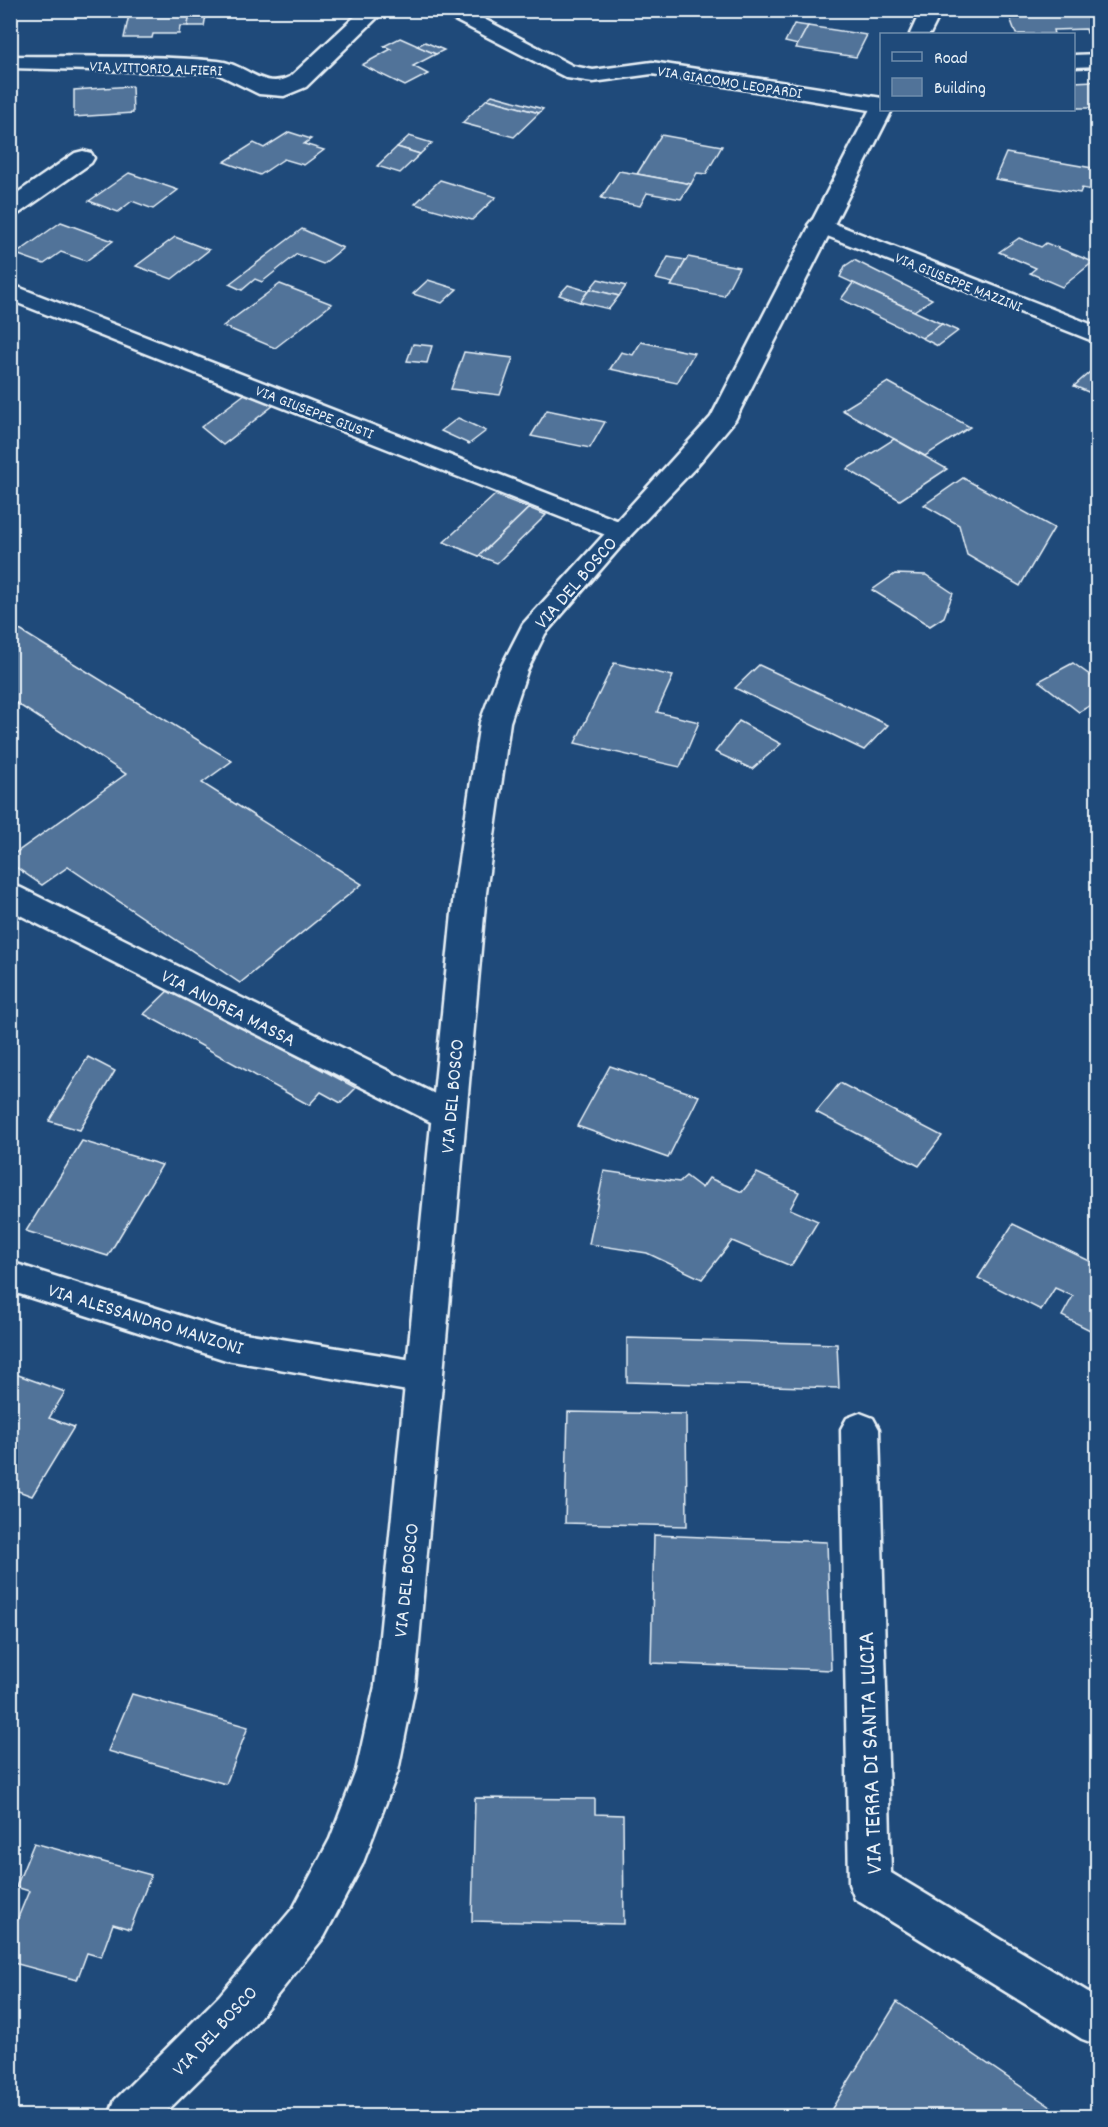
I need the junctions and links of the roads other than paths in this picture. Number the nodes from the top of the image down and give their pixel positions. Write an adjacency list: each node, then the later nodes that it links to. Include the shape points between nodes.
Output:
1 (375, 10): 7 (street, VIA VITTORIO ALFIERI, via 298,82 284,89 267,89 220,67)
2 (450, 10): 8 (street, VIA GIACOMO LEOPARDI, via 567,72 593,76 652,68)
3 (932, 10): 4 (street)
4 (920, 33)
5 (1098, 60): 6 (street)
6 (1075, 61)
7 (10, 63)
8 (880, 106)
9 (880, 110): 12 (street, VIA DEL BOSCO)
10 (83, 158): 11 (street)
11 (10, 209)
12 (820, 225): 14 (street, VIA GIUSEPPE MAZZINI); 15 (street, VIA DEL BOSCO, via 722,420)
13 (10, 291): 15 (street, VIA GIUSEPPE GIUSTI)
14 (1098, 336)
15 (620, 531): 17 (street, VIA DEL BOSCO, via 533,630 513,670 495,722 470,893)
16 (10, 896): 17 (street, VIA ANDREA MASSA)
17 (449, 1116): 19 (street, VIA DEL BOSCO)
18 (10, 1276): 19 (street, VIA ALESSANDRO MANZONI, via 226,1345)
19 (425, 1378): 22 (street, VIA DEL BOSCO, via 395,1686 377,1771 347,1850 309,1922 235,2012)
20 (860, 1429): 21 (street, VIA TERRA DI SANTA LUCIA, via 870,1884)
21 (1098, 2023)
22 (130, 2116)

